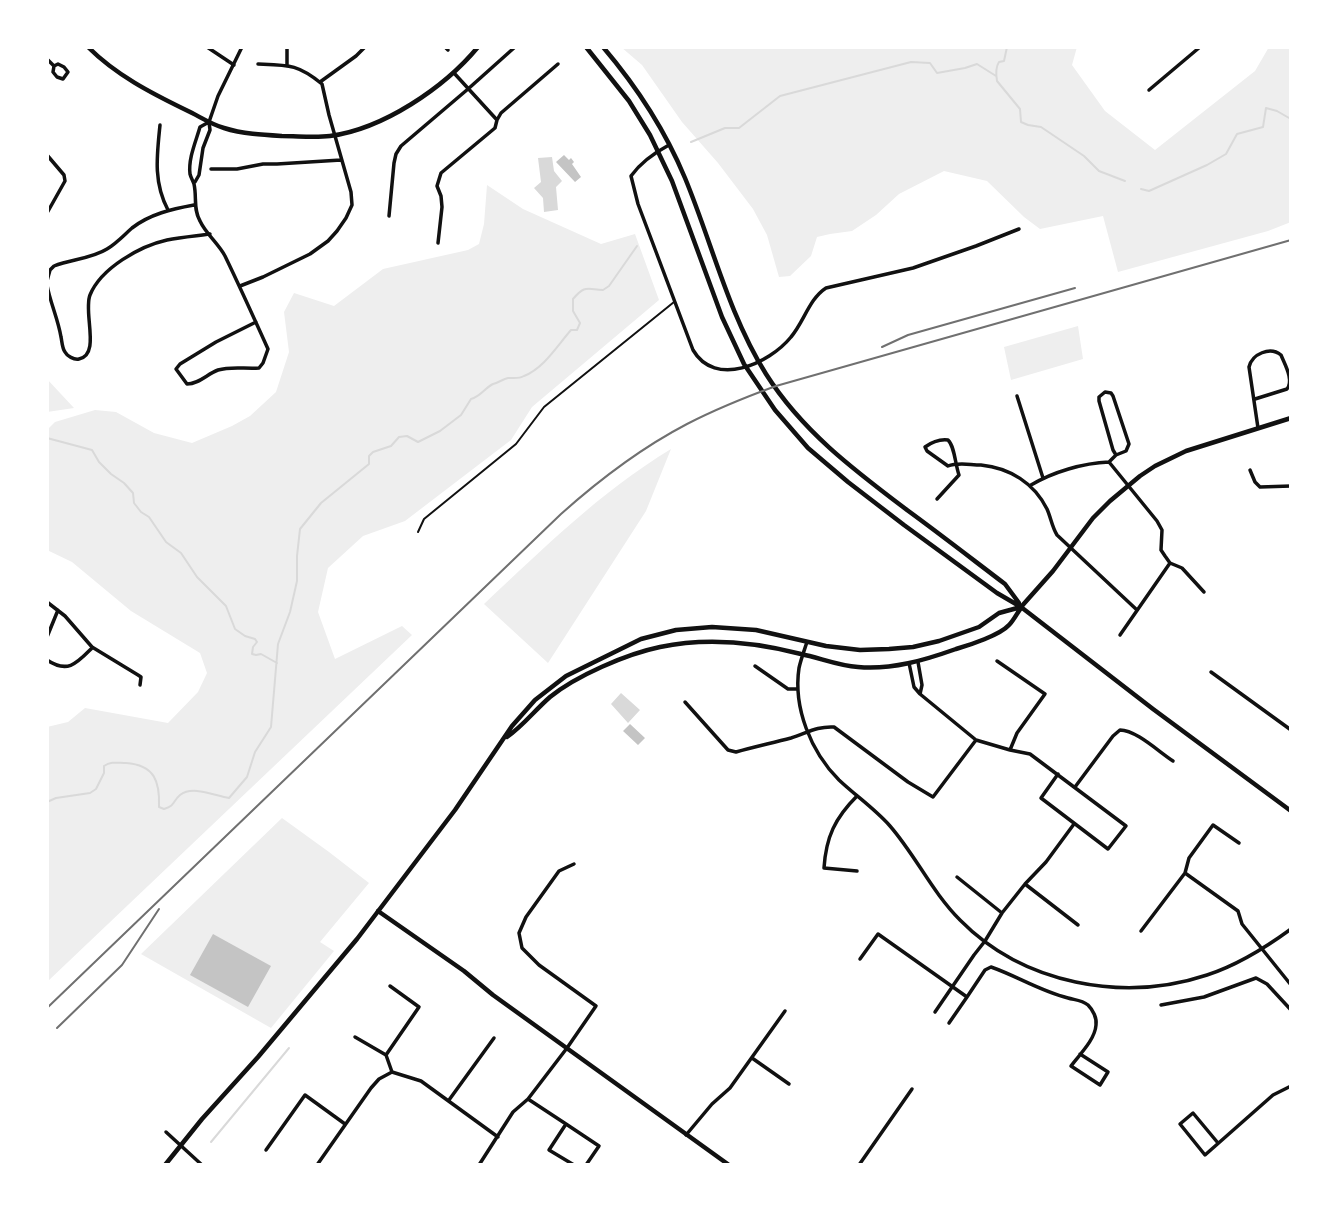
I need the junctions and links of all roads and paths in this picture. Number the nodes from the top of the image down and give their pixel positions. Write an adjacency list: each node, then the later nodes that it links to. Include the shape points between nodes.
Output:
1 (88, 47): 22 (main road, via 142,88)
2 (206, 47): 14 (street)
3 (242, 47): 14 (street)
4 (287, 47): 15 (street)
5 (365, 47): 18 (street)
6 (478, 47): 17 (main road)
7 (515, 47): 19 (street)
8 (586, 47): 26 (main road, via 629,101)
9 (603, 47): 25 (main road, via 631,81)
10 (1200, 47): 20 (street)
11 (47, 60): 16 (street)
12 (258, 64): 15 (street)
13 (558, 64): 21 (street)
14 (234, 65): 22 (street)
15 (287, 65): 18 (street)
16 (54, 66): 16 (street, via 57,77 66,76 64,67)
17 (454, 73): 19 (street); 24 (main road, via 392,115)
18 (320, 82): 24 (street)
19 (468, 89): 21 (street); 34 (street, via 396,154)
20 (1149, 90)
21 (497, 120): 37 (street, via 495,128 441,173)
22 (209, 122): 24 (main road, via 264,135); 30 (street); 30 (street, via 200,127 194,145 190,175)
23 (160, 125): 32 (street, via 156,162)
24 (336, 135): 28 (street)
25 (670, 145): 26 (street); 60 (main road, via 746,337 789,405 841,460 1005,584)
26 (658, 151): 40 (street, via 631,176); 60 (main road, via 733,342 775,410 808,448 848,482)
27 (47, 155): 33 (street, via 65,181)
28 (341, 160): 29 (street); 39 (street, via 352,205 337,231 310,254)
29 (211, 169)
30 (194, 183): 31 (street)
31 (195, 205): 32 (street); 36 (street, via 200,223)
32 (168, 210): 38 (street, via 143,221 106,250 54,266)
33 (47, 213)
34 (389, 216)
35 (1019, 229): 40 (street, via 913,268 826,288 785,344 762,360 739,368 714,369 702,361 693,350)
36 (210, 234): 38 (street, via 152,245 103,275 88,302 90,348 80,359 65,354); 39 (street)
37 (438, 243)
38 (47, 283)
39 (240, 286): 41 (street)
40 (674, 301): 55 (lane, via 544,407 516,444 424,519)
41 (256, 322): 41 (street, via 216,342 176,369 187,384 194,384 219,370 258,368 268,349)
42 (1017, 396): 50 (street)
43 (1255, 400): 43 (street, via 1290,386 1278,352 1272,350 1251,361); 45 (street)
44 (1291, 418): 45 (main road)
45 (1258, 428): 52 (main road, via 1173,457)
46 (1116, 455): 46 (street, via 1129,444 1113,396 1105,392 1098,401); 47 (street)
47 (1109, 462): 50 (street); 52 (street)
48 (954, 463): 48 (street, via 948,440 925,447 948,466); 51 (street, via 1003,469); 54 (street, via 959,475)
49 (1250, 470): 53 (street, via 1260,487)
50 (1043, 478): 51 (street)
51 (1031, 485): 56 (street, via 1057,535)
52 (1127, 486): 56 (main road, via 1093,518); 57 (street, via 1157,521 1162,530 1161,550)
53 (1291, 486)
54 (937, 499)
55 (418, 532)
56 (1071, 548): 60 (main road); 62 (street)
57 (1170, 563): 58 (street, via 1182,568); 62 (street)
58 (1204, 592)
59 (47, 602): 61 (street)
60 (1021, 607): 65 (main road, via 999,613 972,630 913,647 860,650); 70 (main road, via 1009,626); 87 (main road)
61 (58, 610): 64 (street); 66 (street)
62 (1137, 610): 63 (street)
63 (1120, 635)
64 (47, 637)
65 (807, 642): 67 (street); 80 (main road, via 731,628 658,634 556,683 534,700)
66 (92, 647): 68 (street, via 69,667); 74 (street, via 138,674)
67 (803, 654): 71 (main road, via 858,667); 75 (street); 80 (main road, via 728,641 659,647 610,664 558,691)
68 (47, 660)
69 (997, 661): 82 (street, via 1045,694)
70 (918, 662): 71 (main road); 76 (street)
71 (909, 663): 76 (street)
72 (755, 666): 75 (street, via 788,689)
73 (1211, 672): 78 (street)
74 (140, 685)
75 (799, 689): 79 (street)
76 (920, 694): 81 (street)
77 (685, 702): 79 (street, via 736,752)
78 (1291, 730)
79 (807, 732): 81 (street, via 834,727 933,797); 86 (street, via 828,766)
80 (505, 738): 95 (main road)
81 (976, 740): 82 (street)
82 (1010, 750): 84 (street, via 1030,754)
83 (1173, 761): 85 (street, via 1134,733 1120,730)
84 (1058, 775): 85 (street); 88 (street, via 1041,798)
85 (1075, 787): 88 (street, via 1126,826 1108,849)
86 (857, 796): 91 (street, via 834,824 824,868); 100 (street, via 890,826 942,900)
87 (1291, 811)
88 (1074, 824): 94 (street)
89 (1239, 843): 92 (street, via 1213,825 1189,858)
90 (574, 864): 114 (street, via 559,871 519,933 522,948 539,965 596,1006)
91 (857, 871)
92 (1185, 873): 99 (street); 101 (street, via 1238,911 1242,924)
93 (957, 877): 96 (street)
94 (1025, 884): 96 (street); 97 (street)
95 (378, 911): 114 (main road); 130 (main road)
96 (1002, 914): 100 (street)
97 (1078, 925)
98 (1291, 929): 101 (street)
99 (1141, 930)
100 (985, 942): 101 (street, via 1052,976 1120,988 1191,980); 105 (street)
101 (1263, 950): 103 (street)
102 (860, 959): 105 (street, via 878,934)
103 (1291, 985)
104 (390, 986): 116 (street, via 419,1007)
105 (952, 987): 106 (street); 110 (street)
106 (967, 997): 111 (street); 115 (street, via 991,967 1087,1003 1096,1029)
107 (1161, 1005): 108 (street, via 1204,997 1256,978)
108 (1291, 1010)
109 (785, 1011): 117 (street)
110 (935, 1012)
111 (949, 1023)
112 (355, 1037): 116 (street)
113 (494, 1038): 123 (street)
114 (567, 1048): 122 (street); 127 (main road)
115 (1080, 1054): 115 (street, via 1108,1072 1100,1084 1071,1066)
116 (386, 1055): 118 (street)
117 (752, 1058): 119 (street); 127 (street)
118 (391, 1073): 123 (street, via 421,1081); 124 (street, via 379,1079)
119 (789, 1084)
120 (1291, 1086): 129 (street, via 1277,1092)
121 (912, 1089): 139 (street)
122 (528, 1099): 125 (street); 128 (street, via 513,1112)
123 (449, 1100): 128 (street)
124 (345, 1124): 131 (street, via 305,1095); 134 (street)
125 (566, 1124): 136 (street, via 549,1150); 137 (street, via 599,1146)
126 (166, 1132): 130 (street)
127 (686, 1135): 138 (main road)
128 (498, 1137): 135 (street)
129 (1219, 1143): 129 (street, via 1193,1112 1180,1124 1205,1154)
130 (180, 1146): 132 (main road); 133 (street)
131 (266, 1150)
132 (165, 1165)
133 (202, 1165)
134 (317, 1165)
135 (479, 1165)
136 (574, 1165)
137 (586, 1165)
138 (729, 1165)
139 (859, 1165)

